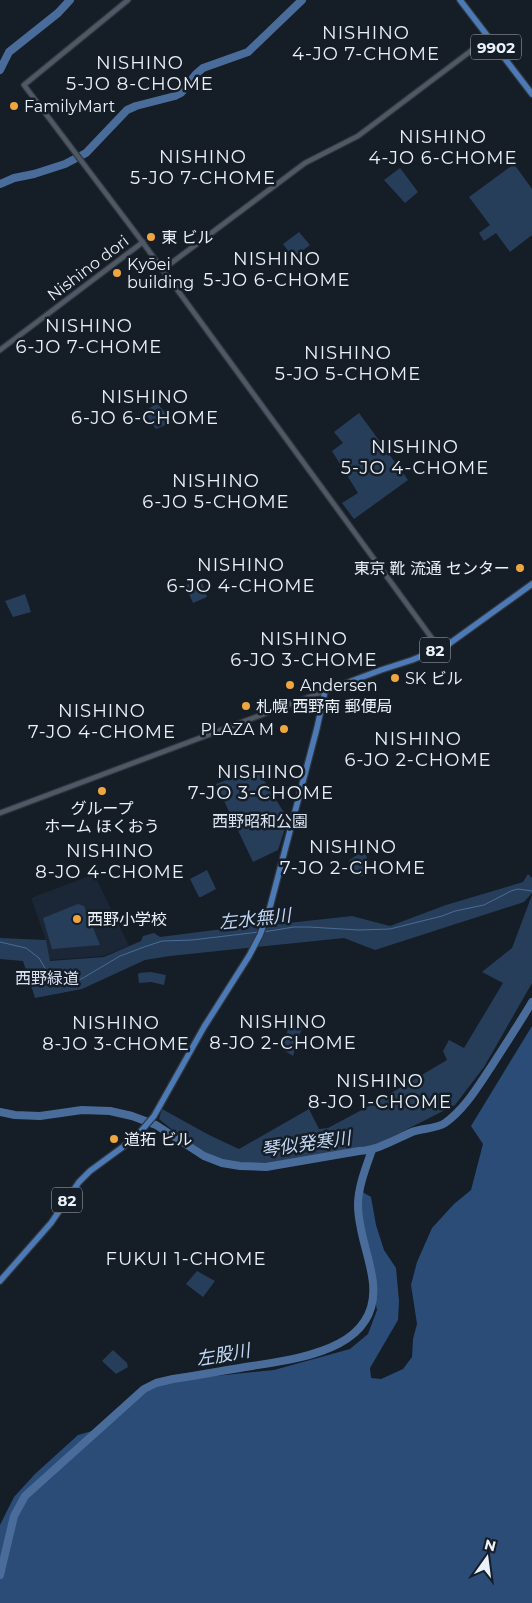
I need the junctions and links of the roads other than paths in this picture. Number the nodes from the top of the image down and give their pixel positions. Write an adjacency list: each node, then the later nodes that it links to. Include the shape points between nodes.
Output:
1 (128, 0): 5 (street, via 24,85)
2 (460, 0): 3 (main road, 9902)
3 (488, 38): 4 (main road, 9902); 6 (street, via 358,136 305,163)
4 (532, 94)
5 (143, 242): 6 (street); 7 (street, Nishino dori)
6 (162, 270): 9 (street)
7 (0, 350)
8 (532, 584): 9 (main road, 82)
9 (439, 648): 10 (main road, 82)
10 (325, 691): 11 (street); 12 (main road, 82, via 270,907 246,960 154,1116 135,1138 90,1170 51,1223)
11 (0, 814)
12 (0, 1282)

